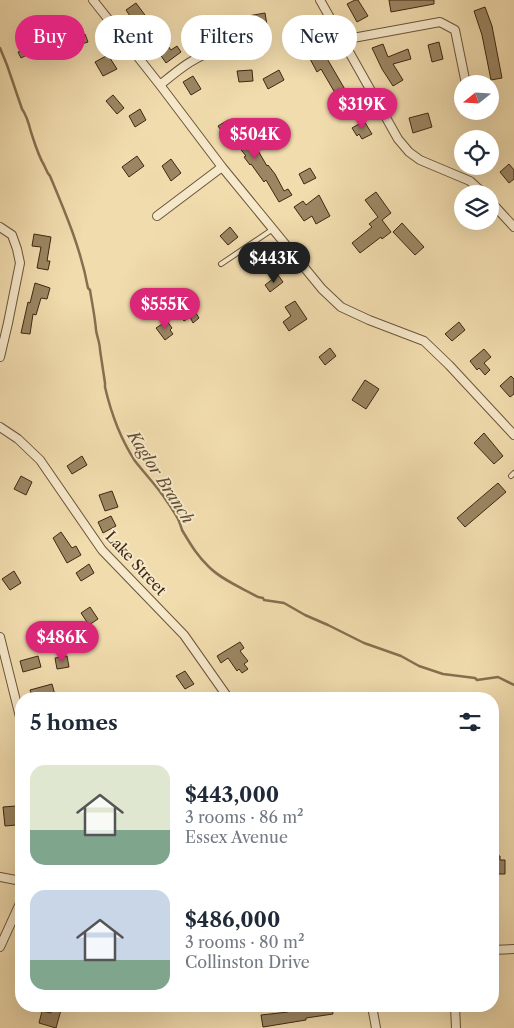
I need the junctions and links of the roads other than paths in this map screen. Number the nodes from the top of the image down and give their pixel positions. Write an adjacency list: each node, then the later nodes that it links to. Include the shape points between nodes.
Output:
1 (93, 0): 8 (street)
2 (320, 0): 3 (street)
3 (328, 15)
4 (357, 37): 7 (street, via 440,22 454,30)
5 (195, 60): 8 (street)
6 (353, 60): 10 (street, via 398,139 409,152)
7 (464, 75)
8 (160, 85): 9 (street)
9 (222, 167): 12 (street); 15 (street)
10 (474, 185)
11 (499, 210): 14 (street)
12 (157, 216)
13 (0, 227): 17 (street, via 12,235 20,263)
14 (514, 227)
15 (273, 229): 16 (lane); 19 (street, via 341,307 424,341)
16 (221, 264)
17 (0, 358)
18 (0, 427): 21 (street, Lake Street, via 40,460 102,550 184,635)
19 (514, 435)
20 (0, 637): 22 (street)
21 (224, 692)
22 (15, 698)
23 (0, 877): 24 (street)
24 (15, 880)
25 (15, 914): 26 (street)
26 (0, 947)
27 (514, 949): 28 (street)
28 (499, 950)
29 (373, 1012): 31 (street)
30 (456, 1012): 32 (street)
31 (376, 1028)
32 (456, 1028)

